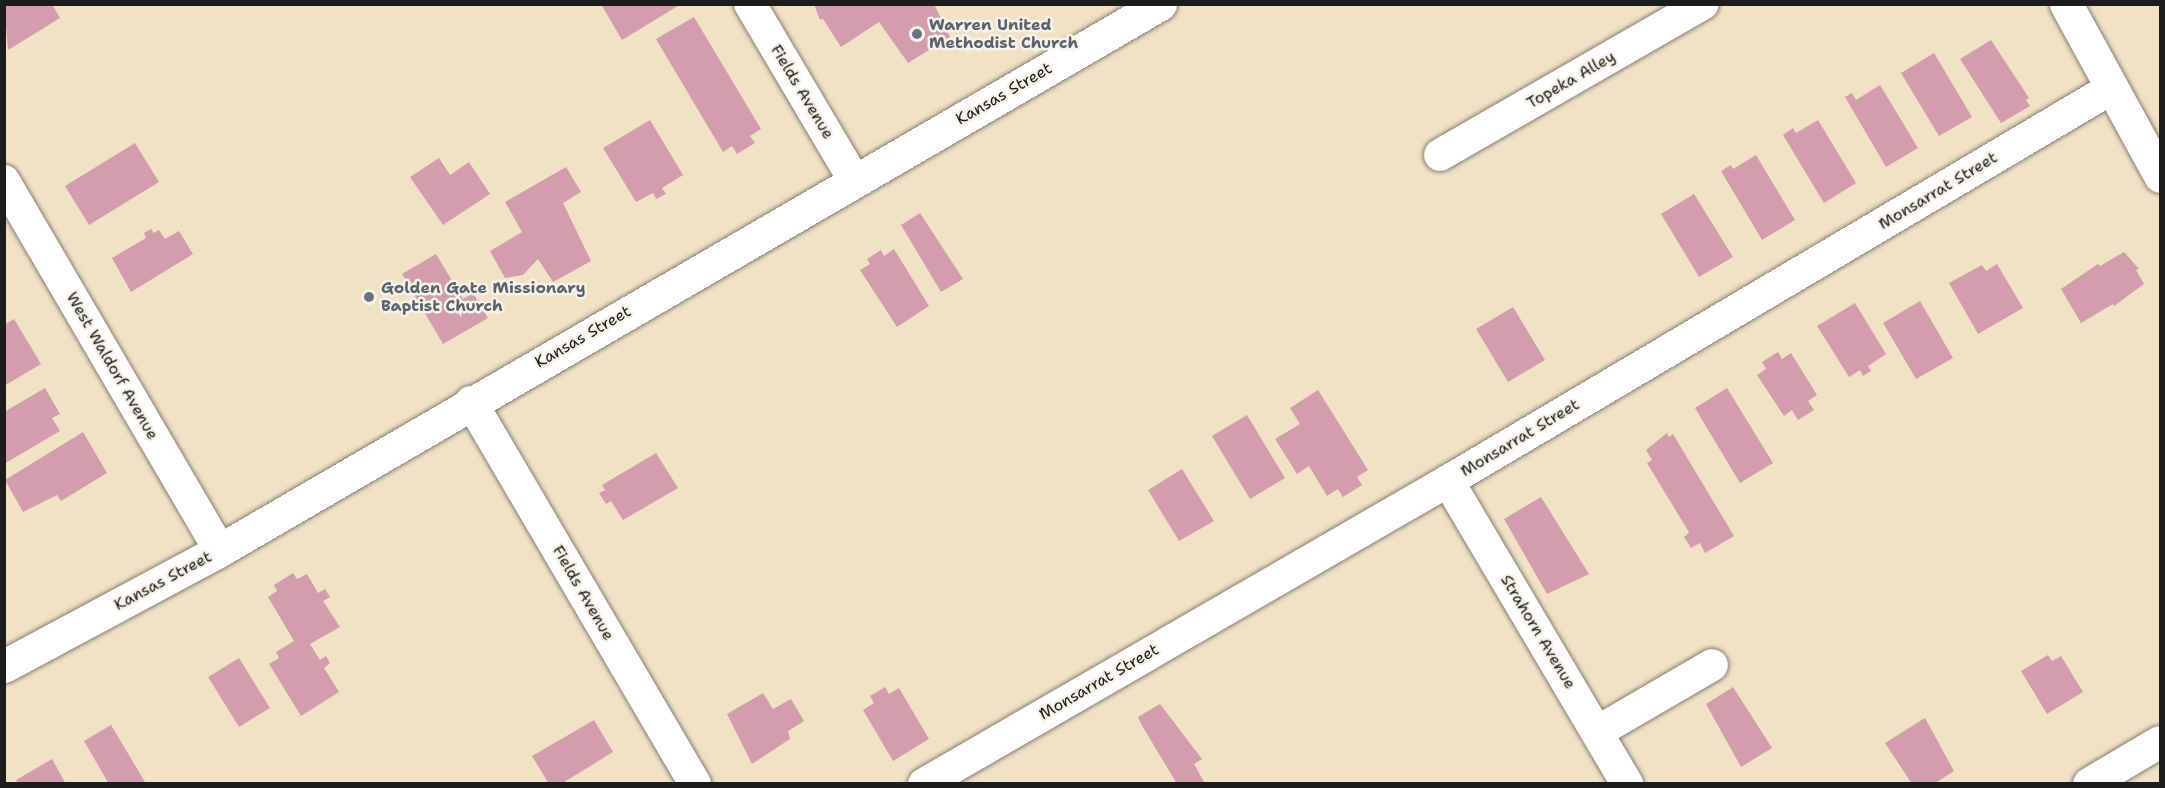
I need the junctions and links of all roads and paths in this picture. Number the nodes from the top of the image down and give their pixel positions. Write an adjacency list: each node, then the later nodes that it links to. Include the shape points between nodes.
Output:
1 (750, 4): 8 (street, Fields Avenue)
2 (1160, 4): 8 (street, Kansas Street)
3 (1703, 4): 6 (street, Topeka Alley)
4 (2066, 4): 5 (street)
5 (2112, 88): 7 (street); 11 (street, Monsarrat Street)
6 (1440, 155)
7 (2160, 176)
8 (854, 180): 10 (street, Kansas Street)
9 (4, 181): 12 (street, West Waldorf Avenue)
10 (471, 402): 12 (street, Kansas Street); 17 (street, Fields Avenue)
11 (1448, 481): 15 (street, Strahorn Avenue); 18 (street, Monsarrat Street)
12 (220, 550): 14 (street, Kansas Street)
13 (1712, 664): 15 (street)
14 (4, 666)
15 (1597, 732): 19 (street, Strahorn Avenue)
16 (2160, 742): 20 (street)
17 (695, 783)
18 (924, 783)
19 (1627, 783)
20 (2089, 783)

